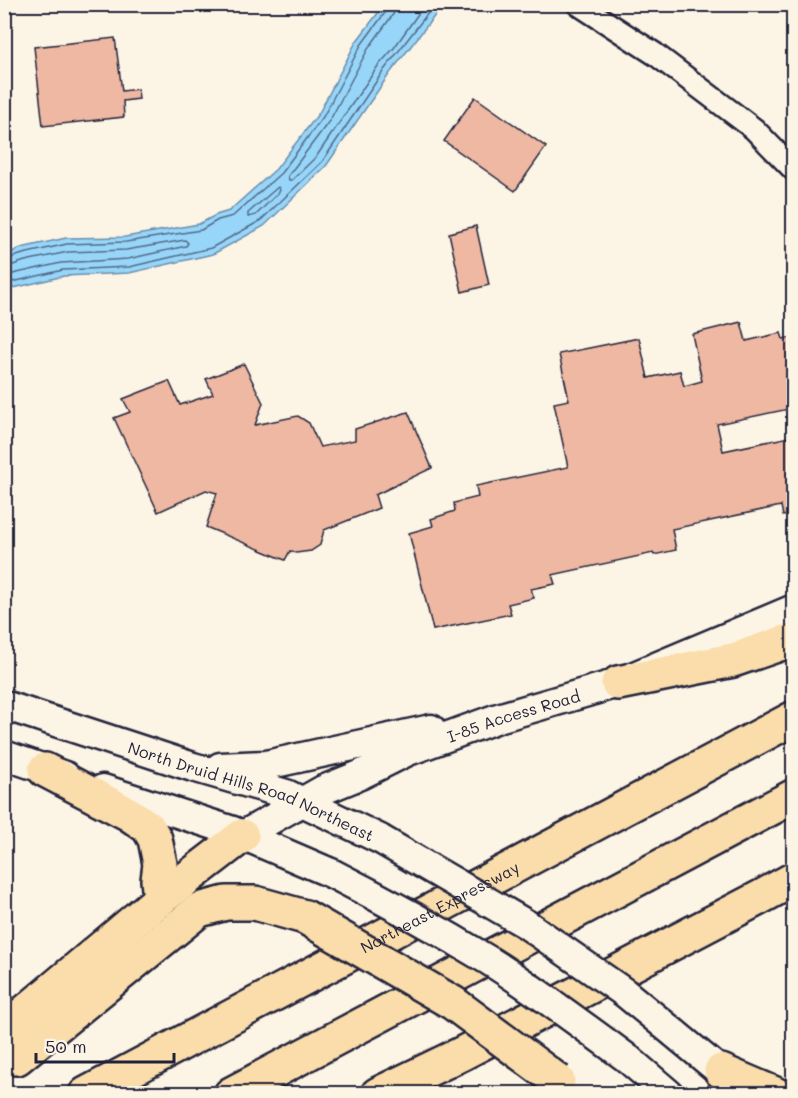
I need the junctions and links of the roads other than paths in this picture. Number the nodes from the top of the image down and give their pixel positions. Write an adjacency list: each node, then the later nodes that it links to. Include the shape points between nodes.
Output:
1 (578, 4): 2 (street, via 656,54 754,129)
2 (794, 170)
3 (794, 609): 7 (main road, I-85 Access Road)
4 (794, 616): 6 (main road, via 756,633 748,640)
5 (794, 639): 6 (highway)
6 (742, 657): 7 (highway)
7 (618, 683): 9 (main road, I-85 Access Road)
8 (4, 705): 12 (main road, North Druid Hills Road Northeast)
9 (498, 718): 12 (main road, via 411,732 266,765); 15 (main road, I-85 Access Road, via 408,751)
10 (794, 718): 25 (highway, Northeast Expressway)
11 (4, 755): 13 (main road)
12 (193, 767): 15 (main road, North Druid Hills Road Northeast)
13 (45, 770): 16 (main road); 20 (highway, via 148,826 160,864)
14 (794, 796): 26 (highway)
15 (302, 801): 16 (main road, I-85 Access Road); 23 (main road, North Druid Hills Road Northeast, bridge, via 380,839 526,924 625,993)
16 (242, 836): 20 (highway); 28 (main road, bridge, via 331,873 489,961 566,1013)
17 (794, 879): 19 (highway)
18 (794, 888): 19 (highway)
19 (761, 897): 27 (highway)
20 (159, 899): 21 (highway)
21 (4, 1030)
22 (4, 1057): 24 (highway, bridge, via 17,1058 199,910 226,903 255,903 305,917 453,1004)
23 (720, 1071): 29 (main road, North Druid Hills Road Northeast); 30 (highway)
24 (567, 1087)
25 (86, 1094)
26 (231, 1094)
27 (378, 1094)
28 (669, 1094)
29 (746, 1094)
30 (774, 1094)

